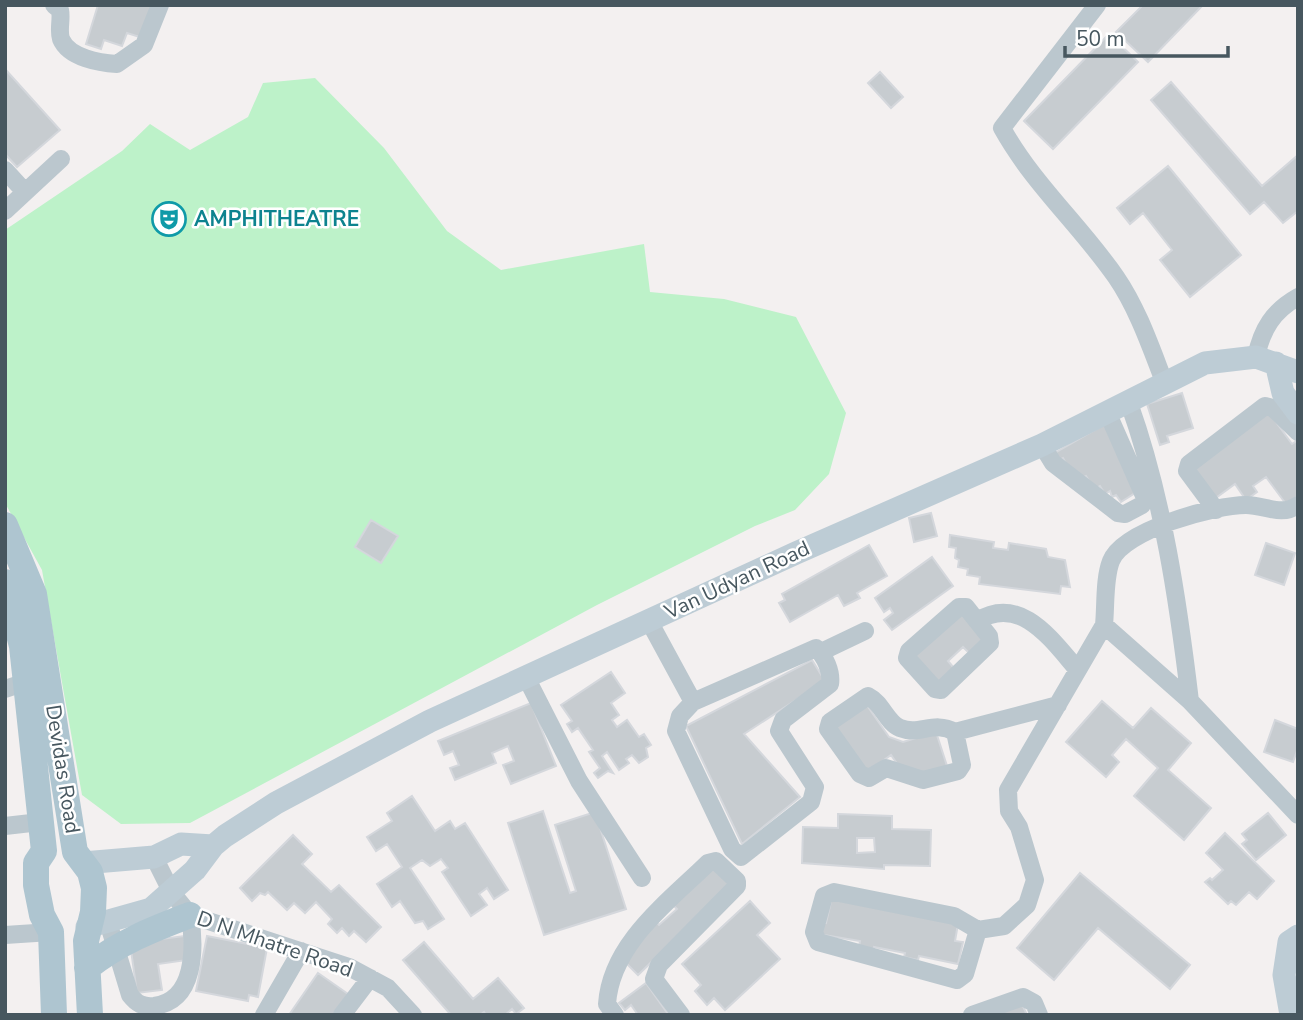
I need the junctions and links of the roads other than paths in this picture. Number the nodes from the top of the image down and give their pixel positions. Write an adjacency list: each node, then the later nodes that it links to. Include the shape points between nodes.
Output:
1 (54, 5): 2 (street, via 60,10 61,38 66,45 92,60 117,64 144,44)
2 (160, 5)
3 (1097, 5): 11 (street, via 1002,128 1049,198 1116,277)
4 (61, 159): 6 (street)
5 (5, 170): 6 (street)
6 (25, 192): 7 (street)
7 (5, 211)
8 (1298, 297): 9 (street, via 1281,307 1261,333)
9 (1266, 360): 10 (street, Van Udyan Road); 11 (street, Van Udyan Road, via 1205,363); 13 (street)
10 (1298, 372)
11 (1165, 384): 12 (street, Van Udyan Road)
12 (1129, 402): 16 (street); 17 (street, Van Udyan Road)
13 (1298, 413)
14 (1112, 424): 18 (street)
15 (1298, 432): 21 (street, via 1265,406 1189,464 1187,471)
16 (1143, 442): 18 (street); 19 (street)
17 (1042, 445): 19 (street, via 1053,463 1118,513 1142,506); 26 (street, Van Udyan Road)
18 (1123, 448): 19 (street)
19 (1145, 478): 23 (street)
20 (1298, 505): 21 (street, via 1286,512 1246,505)
21 (1216, 510): 23 (street)
22 (5, 525): 44 (main road, Devidas Road, via 34,594)
23 (1161, 526): 28 (street, via 1139,533 1111,559); 34 (street)
24 (5, 582): 25 (main road, Devidas Road)
25 (11, 620): 33 (main road, Devidas Road)
26 (649, 621): 32 (street, Van Udyan Road); 35 (street)
27 (977, 621): 27 (street, via 966,607 959,607 909,651 907,658 935,689 941,691 990,643); 31 (street, via 992,611 1003,611 1038,625)
28 (1104, 625): 31 (street); 34 (street)
29 (865, 631): 30 (street)
30 (821, 652): 35 (street, via 816,648); 35 (street, via 830,684 783,720 779,731 815,787 811,802 741,857 732,849 676,732 680,716)
31 (1077, 669): 36 (street)
32 (526, 677): 41 (street, Van Udyan Road, via 430,721 300,790); 45 (street, via 579,781)
33 (16, 686): 39 (main road, Devidas Road)
34 (1190, 701): 38 (street)
35 (693, 702)
36 (1058, 705): 37 (street); 48 (street, via 1008,790 1009,811 1019,827 1035,880 1027,905 1004,926)
37 (955, 732): 37 (street, via 962,765 958,771 923,780 886,768 869,778 860,774 828,729 830,722 868,696 896,727 910,730 942,725)
38 (1298, 815)
39 (40, 822): 40 (street); 42 (main road, Devidas Road)
40 (5, 825)
41 (213, 846): 43 (street, via 181,844); 46 (street, Van Udyan Road)
42 (44, 851): 44 (main road, via 68,845); 49 (main road, Devidas Road, via 36,863 36,885)
43 (153, 857): 44 (street); 46 (street, D N Mhatre Road)
44 (79, 858): 50 (main road, Devidas Road, via 90,872 93,912)
45 (642, 878)
46 (172, 892): 47 (street, D N Mhatre Road); 50 (street, Van Udyan Road, via 151,909)
47 (190, 915): 50 (main road); 50 (street, via 192,969 179,995 164,1005 146,1007 135,1002); 53 (street, D N Mhatre Road)
48 (978, 930): 48 (street, via 965,974 957,980 818,942 814,932 824,896 834,892 954,916)
49 (51, 932): 50 (main road); 51 (street); 55 (main road, Devidas Road)
50 (104, 932): 56 (main road, Devidas Road, via 88,968)
51 (5, 935)
52 (1298, 936): 64 (street, via 1289,942 1284,975)
53 (301, 951): 54 (street, D N Mhatre Road); 57 (street)
54 (370, 978): 58 (street); 59 (street, D N Mhatre Road, via 388,988)
55 (54, 1015)
56 (90, 1015)
57 (264, 1015)
58 (342, 1015)
59 (414, 1015)
60 (615, 1015): 61 (street, via 607,1004 616,961 663,906 708,863 716,861 737,886 659,965 654,979)
61 (681, 1015)
62 (972, 1015): 63 (street, via 1023,997 1034,1003)
63 (1040, 1015)
64 (1291, 1015)

